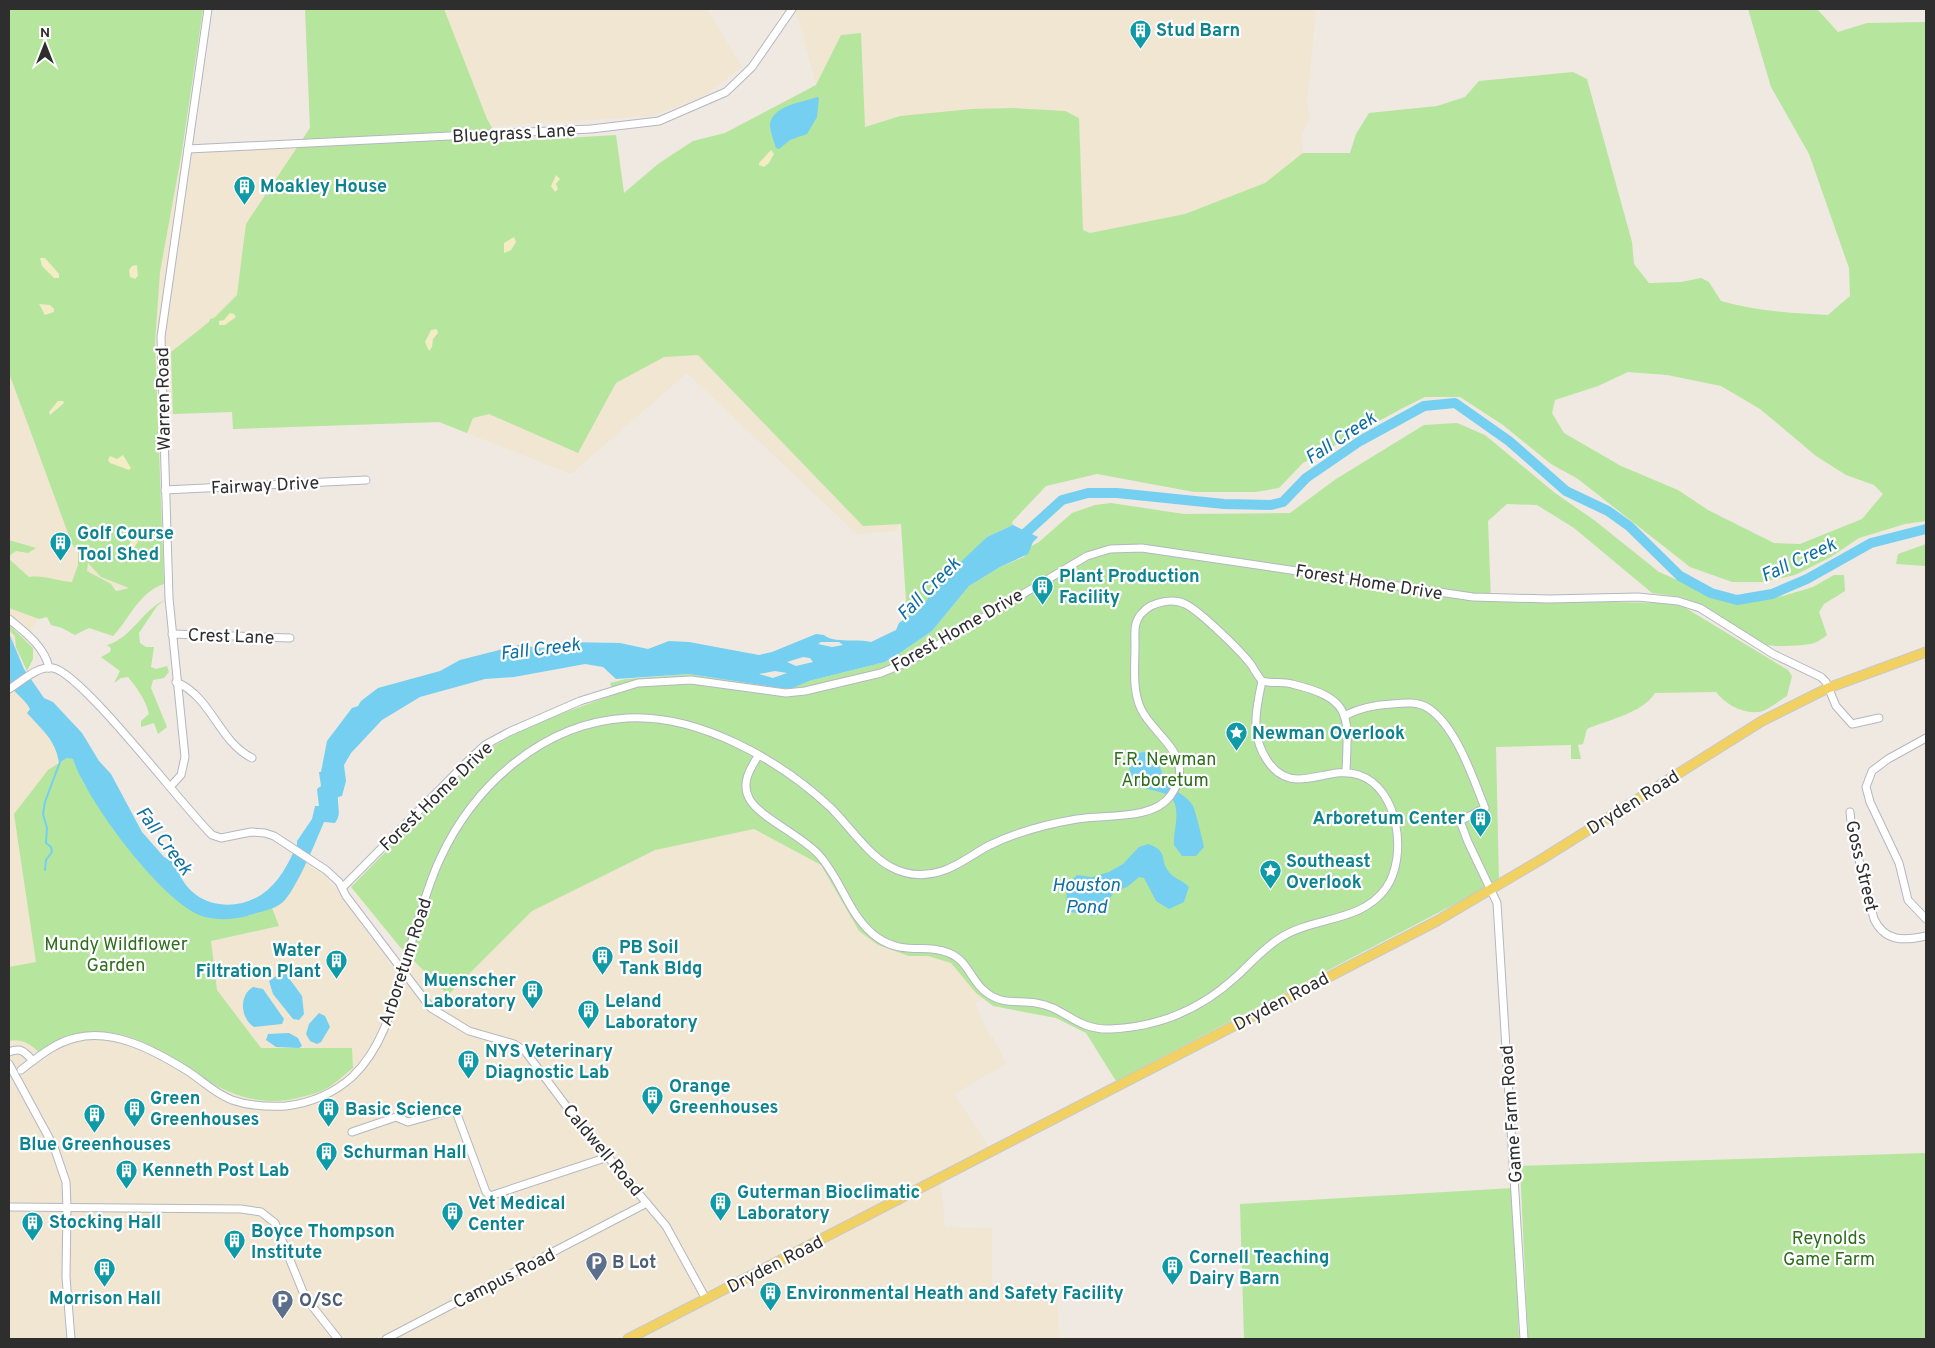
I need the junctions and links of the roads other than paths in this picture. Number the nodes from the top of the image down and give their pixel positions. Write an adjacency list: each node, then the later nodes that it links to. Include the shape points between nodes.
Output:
1 (208, 9): 3 (street, Warren Road)
2 (792, 9): 3 (street, Bluegrass Lane, via 752,67 736,84 713,99 647,124)
3 (188, 149): 5 (street, Warren Road, via 161,337)
4 (366, 480): 5 (street, Fairway Drive)
5 (165, 490): 7 (street, Warren Road)
6 (9, 619): 10 (street, via 28,634 44,654)
7 (172, 634): 8 (street, Crest Lane); 12 (street, Warren Road)
8 (290, 638)
9 (1926, 652): 13 (main road, Dryden Road)
10 (49, 668): 14 (street, via 34,673); 21 (street, via 65,674 85,690)
11 (1262, 681): 15 (street, via 1292,684 1327,695 1339,704); 18 (street, Arboretum Road, via 1249,662 1184,603 1153,604 1139,615 1134,630 1136,693 1144,715 1175,752 1179,764 1176,785 1168,800 1146,812 1075,819 1029,830 986,847 947,870 927,874 912,874 880,860 831,808 806,787); 20 (street, via 1256,732 1262,751 1274,769 1286,777 1297,779)
12 (176, 682): 19 (street, via 200,698 234,746); 21 (street, Warren Road, via 185,762 181,775)
13 (1828, 688): 16 (street, Forest Home Drive, via 1836,706 1852,724); 23 (street, Forest Home Drive, via 1821,677 1768,651 1700,608 1678,601 1473,597 1142,548 1121,548 1087,556 912,660 881,673 786,693 691,680 638,683 580,701 518,728 497,738 473,756); 24 (main road, Dryden Road, via 1762,721)
14 (9, 689)
15 (1346, 715): 20 (street); 24 (street, Game Farm Road, via 1379,705 1413,703 1427,707 1438,717 1452,734 1485,808 1460,821)
16 (1880, 718)
17 (1926, 738): 25 (street, via 1872,771 1866,787 1899,863 1908,900)
18 (758, 756): 20 (street, via 746,780 746,792 752,803 820,855 858,916 876,936 904,948 939,950 955,955 967,966 982,990 994,998 1043,1005 1078,1024 1107,1029 1150,1024 1187,1011 1220,991 1281,937 1305,926 1354,914 1378,897 1392,879 1397,865 1397,830 1378,786 1363,776); 27 (street, Arboretum Road, via 707,730 681,722 648,718 587,725 567,731 530,751 486,789 456,829 425,896)
19 (252, 758)
20 (1346, 772)
21 (170, 787): 23 (street, via 212,835 221,838 251,832 265,833 321,867)
22 (1850, 812): 26 (street, Goss Street, via 1852,832 1879,929 1883,934 1901,938)
23 (343, 888): 27 (street, Caldwell Road)
24 (1491, 890): 37 (main road, Dryden Road); 42 (street, Game Farm Road, via 1496,900 1499,927)
25 (1926, 919)
26 (1926, 936)
27 (403, 973): 29 (street, Arboretum Road, via 386,1024 360,1067 342,1084 307,1102 264,1106 234,1101 155,1053 114,1038 72,1038 50,1048); 33 (street, Caldwell Road, via 438,1014 474,1033 523,1049)
28 (9, 1052): 29 (street, via 22,1050)
29 (33, 1061): 31 (street, Arboretum Road)
30 (9, 1064): 36 (street, via 58,1156 66,1182)
31 (21, 1070)
32 (352, 1132): 33 (street, via 396,1117 408,1122 455,1108 490,1196)
33 (608, 1157): 34 (street, Caldwell Road)
34 (647, 1203): 37 (street, Caldwell Road, via 676,1241); 40 (street, Campus Road)
35 (9, 1207): 36 (street)
36 (67, 1208): 38 (street, via 66,1277); 39 (street, via 261,1212 276,1225 307,1299)
37 (706, 1299): 41 (main road, Dryden Road)
38 (71, 1339)
39 (338, 1339)
40 (386, 1339)
41 (628, 1339)
42 (1524, 1339)

